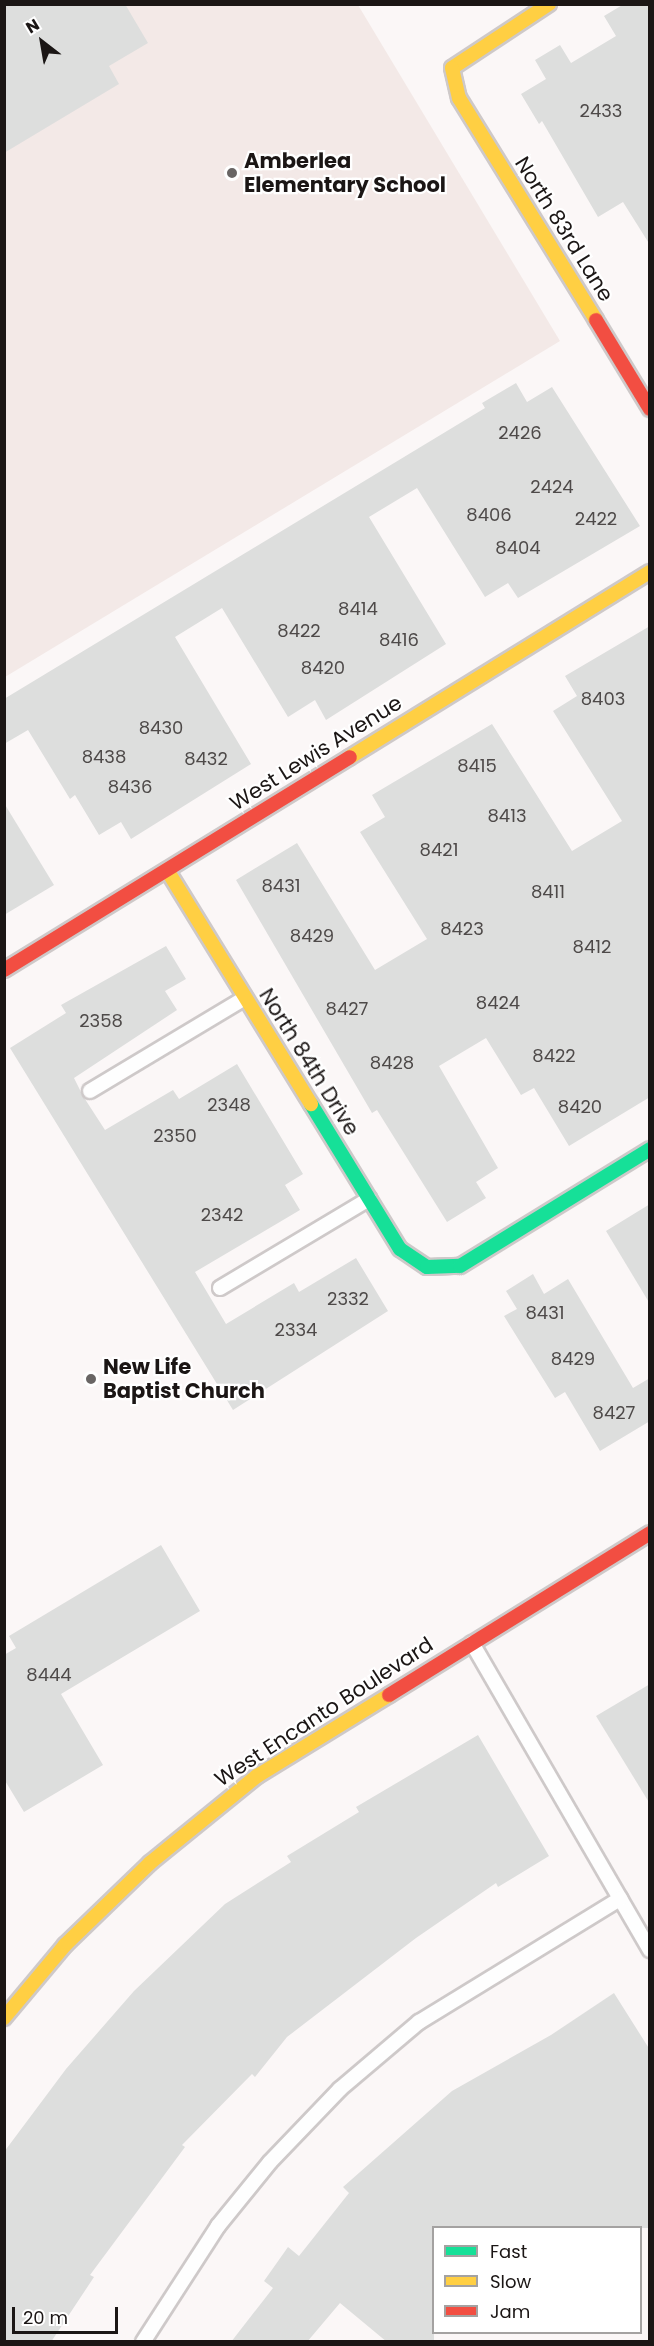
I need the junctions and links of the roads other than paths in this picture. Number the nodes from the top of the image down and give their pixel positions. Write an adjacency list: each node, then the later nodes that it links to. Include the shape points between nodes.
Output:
1 (549, 4): 2 (street, North 83rd Lane, via 452,68 459,99)
2 (650, 409)
3 (650, 573): 4 (street, West Lewis Avenue)
4 (167, 870): 5 (street, West Lewis Avenue); 6 (street, North 84th Drive)
5 (4, 970)
6 (245, 998): 7 (lane); 9 (street, North 84th Drive)
7 (90, 1091)
8 (650, 1149): 9 (street, North 84th Drive, via 460,1266 427,1267 400,1248)
9 (369, 1198): 10 (lane)
10 (220, 1288)
11 (650, 1533): 12 (street, West Encanto Boulevard)
12 (472, 1641): 13 (lane); 15 (street, West Encanto Boulevard, via 257,1776 201,1820 65,1945)
13 (620, 1899): 14 (lane); 16 (lane, via 419,2022 340,2090 270,2162 218,2226)
14 (650, 1950)
15 (4, 2018)
16 (143, 2342)

